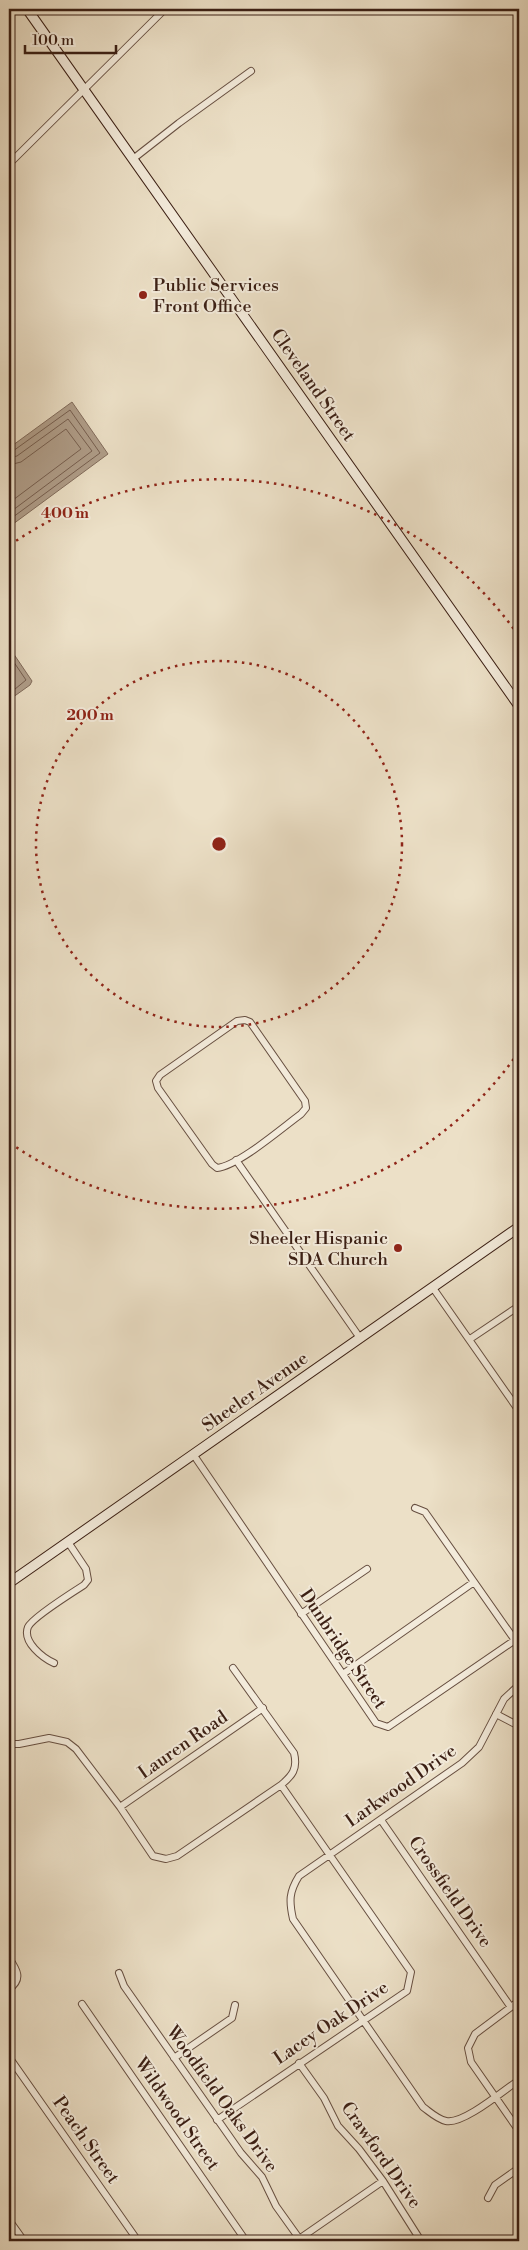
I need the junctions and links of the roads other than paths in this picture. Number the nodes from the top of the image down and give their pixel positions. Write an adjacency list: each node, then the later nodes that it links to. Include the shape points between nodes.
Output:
1 (27, 9): 4 (street, Cleveland Street)
2 (165, 9): 4 (street)
3 (252, 71): 5 (street)
4 (84, 89): 5 (street, Cleveland Street); 6 (street)
5 (134, 159): 7 (street, Cleveland Street)
6 (9, 164)
7 (519, 706)
8 (236, 1160): 8 (street, via 306,1108 305,1101 250,1022 244,1020 237,1021 156,1081 212,1164 217,1168 224,1167); 12 (street)
9 (519, 1227): 10 (street, Sheeler Avenue)
10 (433, 1288): 12 (street, Sheeler Avenue); 13 (street)
11 (519, 1306): 13 (street)
12 (360, 1338): 15 (street, Sheeler Avenue)
13 (470, 1339): 14 (street)
14 (519, 1411)
15 (193, 1454): 17 (street, Sheeler Avenue); 21 (street, Dunbridge Street)
16 (415, 1508): 19 (street, via 425,1512)
17 (68, 1542): 20 (street, Sheeler Avenue); 24 (street, via 86,1569 88,1580 32,1621 27,1632 38,1653)
18 (367, 1569): 21 (street)
19 (474, 1582): 22 (street); 26 (street)
20 (9, 1583)
21 (301, 1614): 26 (street, Dunbridge Street)
22 (515, 1640): 23 (street); 26 (street, Dunbridge Street, via 388,1727 376,1723)
23 (519, 1646)
24 (54, 1663)
25 (233, 1668): 28 (street)
26 (342, 1674)
27 (519, 1685): 29 (street, Larkwood Drive, via 504,1699)
28 (263, 1708): 32 (street, via 294,1753 297,1764 292,1776); 33 (street, Lauren Road)
29 (496, 1714): 30 (street); 34 (street, Larkwood Drive, via 479,1747)
30 (519, 1726)
31 (9, 1744): 33 (street, via 49,1738 67,1742 84,1757)
32 (281, 1785): 33 (street, via 177,1856 166,1859 153,1856); 35 (street, Lacey Oak Drive)
33 (120, 1807)
34 (381, 1820): 35 (street, Larkwood Drive); 42 (street, Crossfield Drive)
35 (329, 1855): 43 (street, Larkwood Drive, via 299,1876 288,1900 293,1919); 43 (street, Lacey Oak Drive, via 411,1972 407,1991)
36 (9, 1958): 38 (street, via 18,1978)
37 (119, 1973): 45 (street, Woodfield Oaks Drive, via 124,1986)
38 (9, 1989)
39 (519, 2001): 42 (street)
40 (82, 2004): 58 (street, Wildwood Street)
41 (236, 2005): 45 (street, via 232,2018)
42 (510, 2006): 48 (street, via 475,2034 468,2048 471,2062)
43 (363, 2021): 46 (street, Lacey Oak Drive); 48 (street, via 423,2107 437,2118 447,2122 461,2119)
44 (9, 2057): 57 (street, Peach Street)
45 (174, 2058): 49 (street, Woodfield Oaks Drive)
46 (298, 2063): 49 (street, Lacey Oak Drive); 52 (street, Crawford Drive, via 324,2098 338,2126)
47 (519, 2080): 48 (street)
48 (496, 2097): 50 (street)
49 (217, 2120): 55 (street, Woodfield Oaks Drive, via 262,2178 276,2206)
50 (518, 2130)
51 (519, 2168): 53 (street, via 495,2185)
52 (383, 2181): 55 (street); 59 (street, Crawford Drive)
53 (488, 2198)
54 (9, 2220): 56 (street)
55 (300, 2240)
56 (24, 2241)
57 (138, 2241)
58 (246, 2241)
59 (421, 2241)

